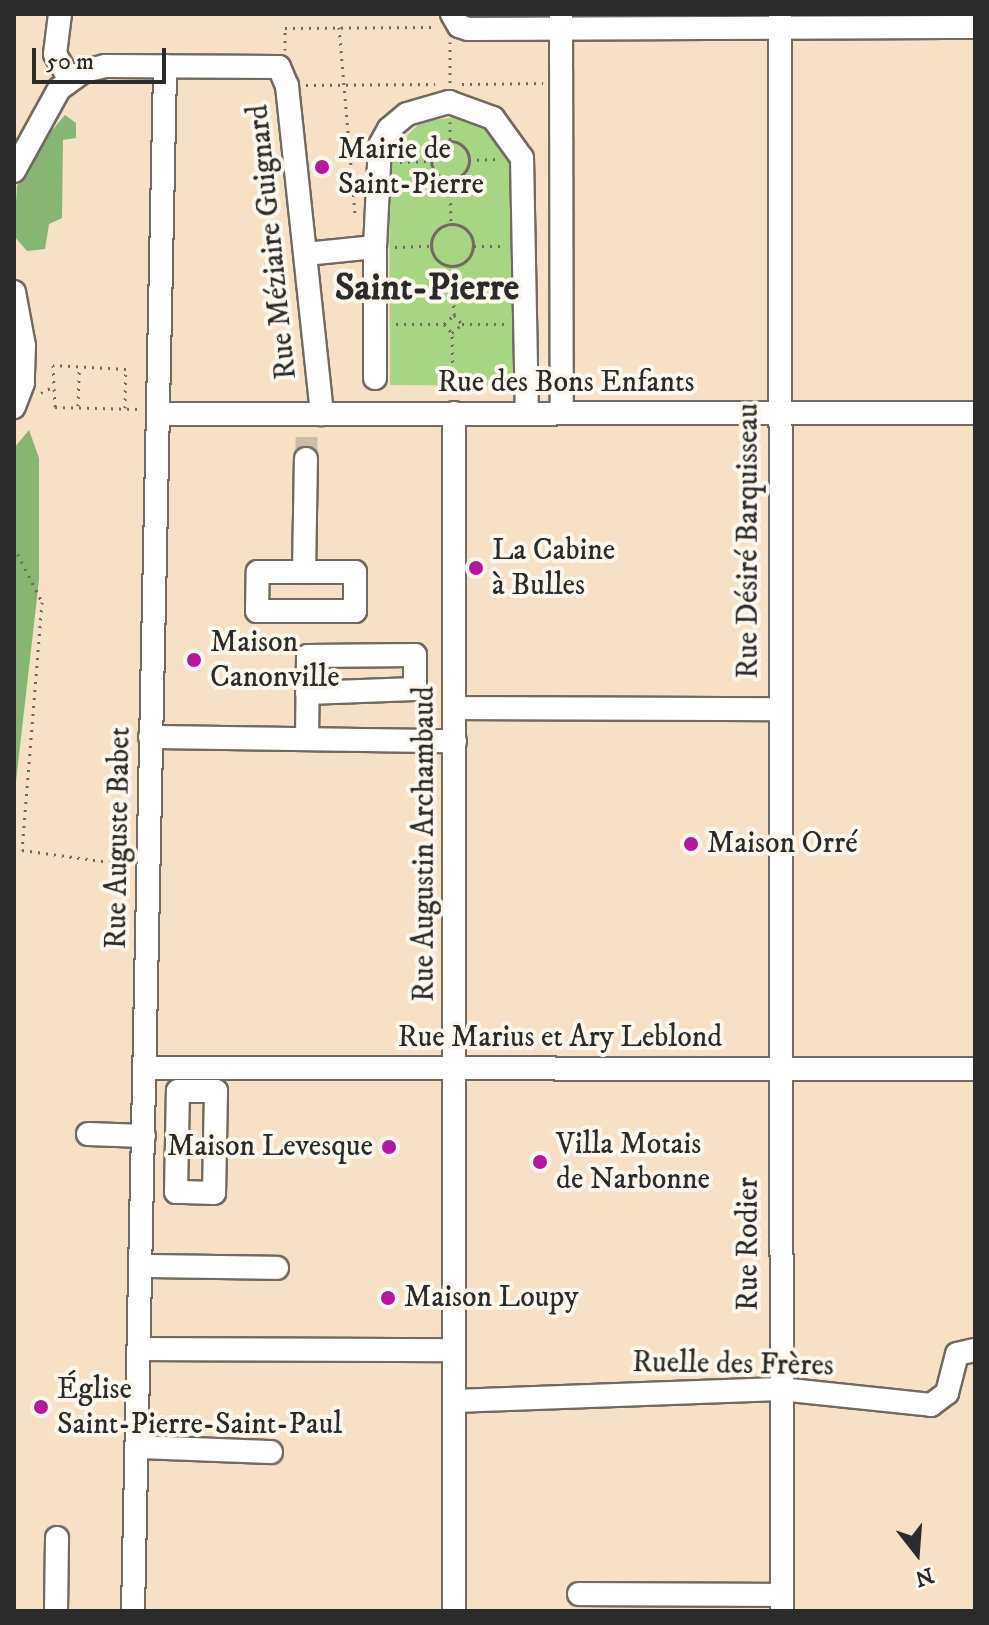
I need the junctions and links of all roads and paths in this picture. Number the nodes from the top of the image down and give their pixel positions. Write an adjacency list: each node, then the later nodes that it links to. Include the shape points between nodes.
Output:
1 (60, 14): 10 (street, via 55,54)
2 (452, 20): 3 (street, via 468,29); 5 (path); 13 (path)
3 (561, 20): 4 (street); 11 (street)
4 (780, 20): 6 (street); 44 (street, Rue Désiré Barquisseau)
5 (339, 27): 7 (path); 12 (path)
6 (975, 27)
7 (285, 28)
8 (165, 66): 9 (street); 10 (street, via 105,66); 41 (street, Rue Auguste Babet)
9 (283, 76): 12 (path); 26 (street, Rue Méziaire Guignard)
10 (69, 78): 18 (street)
11 (561, 83): 13 (path); 43 (street)
12 (342, 84): 13 (path); 20 (path, via 356,219)
13 (449, 86)
14 (522, 158): 15 (path); 17 (street, via 493,118 449,102 407,114 389,129); 22 (street)
15 (469, 160): 16 (path, via 461,145 450,142 439,145); 19 (path, via 466,171)
16 (432, 161): 17 (path); 19 (path, via 436,172)
17 (377, 163): 20 (street)
18 (14, 171)
19 (450, 179): 21 (path)
20 (376, 219): 25 (street)
21 (451, 224): 23 (path, via 434,233); 24 (path, via 465,227)
22 (525, 245): 24 (path); 30 (street)
23 (431, 246): 25 (path); 27 (path, via 440,263)
24 (474, 246): 27 (path, via 465,263)
25 (375, 247): 26 (street); 33 (street)
26 (306, 254): 46 (street, Rue Méziaire Guignard)
27 (453, 267): 29 (path)
28 (14, 292): 39 (street, via 24,346 23,383)
29 (454, 315): 31 (path); 32 (path)
30 (528, 323): 32 (path); 42 (street)
31 (444, 324): 33 (path); 34 (path)
32 (462, 324): 34 (path)
33 (375, 325): 36 (street)
34 (452, 333): 37 (path)
35 (79, 369): 38 (path); 38 (path, via 53,365 55,407); 40 (path, via 126,369)
36 (375, 378)
37 (453, 403): 42 (street, Rue des Bons Enfants); 46 (street, Rue des Bons Enfants); 51 (street, Rue Augustin Archambaud)
38 (78, 406): 40 (path)
39 (14, 407)
40 (125, 408): 41 (path)
41 (154, 411): 46 (street, Rue des Bons Enfants); 53 (street, Rue Auguste Babet)
42 (527, 413): 43 (street, Rue des Bons Enfants)
43 (562, 413): 44 (street, Rue des Bons Enfants)
44 (778, 413): 45 (street, Rue des Bons Enfants); 52 (street, Rue Désiré Barquisseau)
45 (975, 413)
46 (312, 418)
47 (306, 459): 49 (street)
48 (14, 547): 56 (path, via 42,602 22,850)
49 (304, 572)
50 (307, 693): 50 (street, via 308,656 415,655 415,689); 54 (street)
51 (455, 708): 52 (street); 55 (street, Rue Augustin Archambaud)
52 (779, 709): 60 (street, Rue Désiré Barquisseau)
53 (150, 737): 54 (street); 58 (street, Rue Auguste Babet)
54 (307, 739): 55 (street)
55 (455, 741): 57 (street, Rue Augustin Archambaud)
56 (133, 866)
57 (455, 1067): 59 (street, Rue Marius et Ary Leblond); 60 (street, Rue Marius et Ary Leblond); 69 (street, Rue Augustin Archambaud)
58 (144, 1068): 59 (street, Rue Marius et Ary Leblond); 64 (street, Rue Auguste Babet)
59 (216, 1068): 62 (street)
60 (778, 1069): 61 (street, Rue Marius et Ary Leblond); 71 (street, Rue Rodier)
61 (975, 1069)
62 (216, 1091): 65 (street, via 178,1091); 65 (street, via 214,1193 176,1192)
63 (88, 1134): 64 (street)
64 (143, 1145): 65 (street); 66 (street, Rue Auguste Babet)
65 (177, 1155)
66 (142, 1266): 67 (street); 68 (street, Rue Auguste Babet)
67 (277, 1268)
68 (141, 1349): 69 (street); 73 (street, Rue Auguste Babet)
69 (454, 1350): 72 (street, Rue Augustin Archambaud)
70 (975, 1350): 71 (street, Ruelle des Frères, via 957,1354 947,1393 931,1405)
71 (780, 1389): 72 (street, Ruelle des Frères); 77 (street, Rue Rodier)
72 (454, 1401): 80 (street, Rue Augustin Archambaud)
73 (138, 1447): 74 (street); 79 (street, Rue Auguste Babet)
74 (271, 1452)
75 (57, 1538): 78 (street)
76 (579, 1594): 77 (street)
77 (782, 1603)
78 (56, 1611)
79 (133, 1611)
80 (454, 1611)

